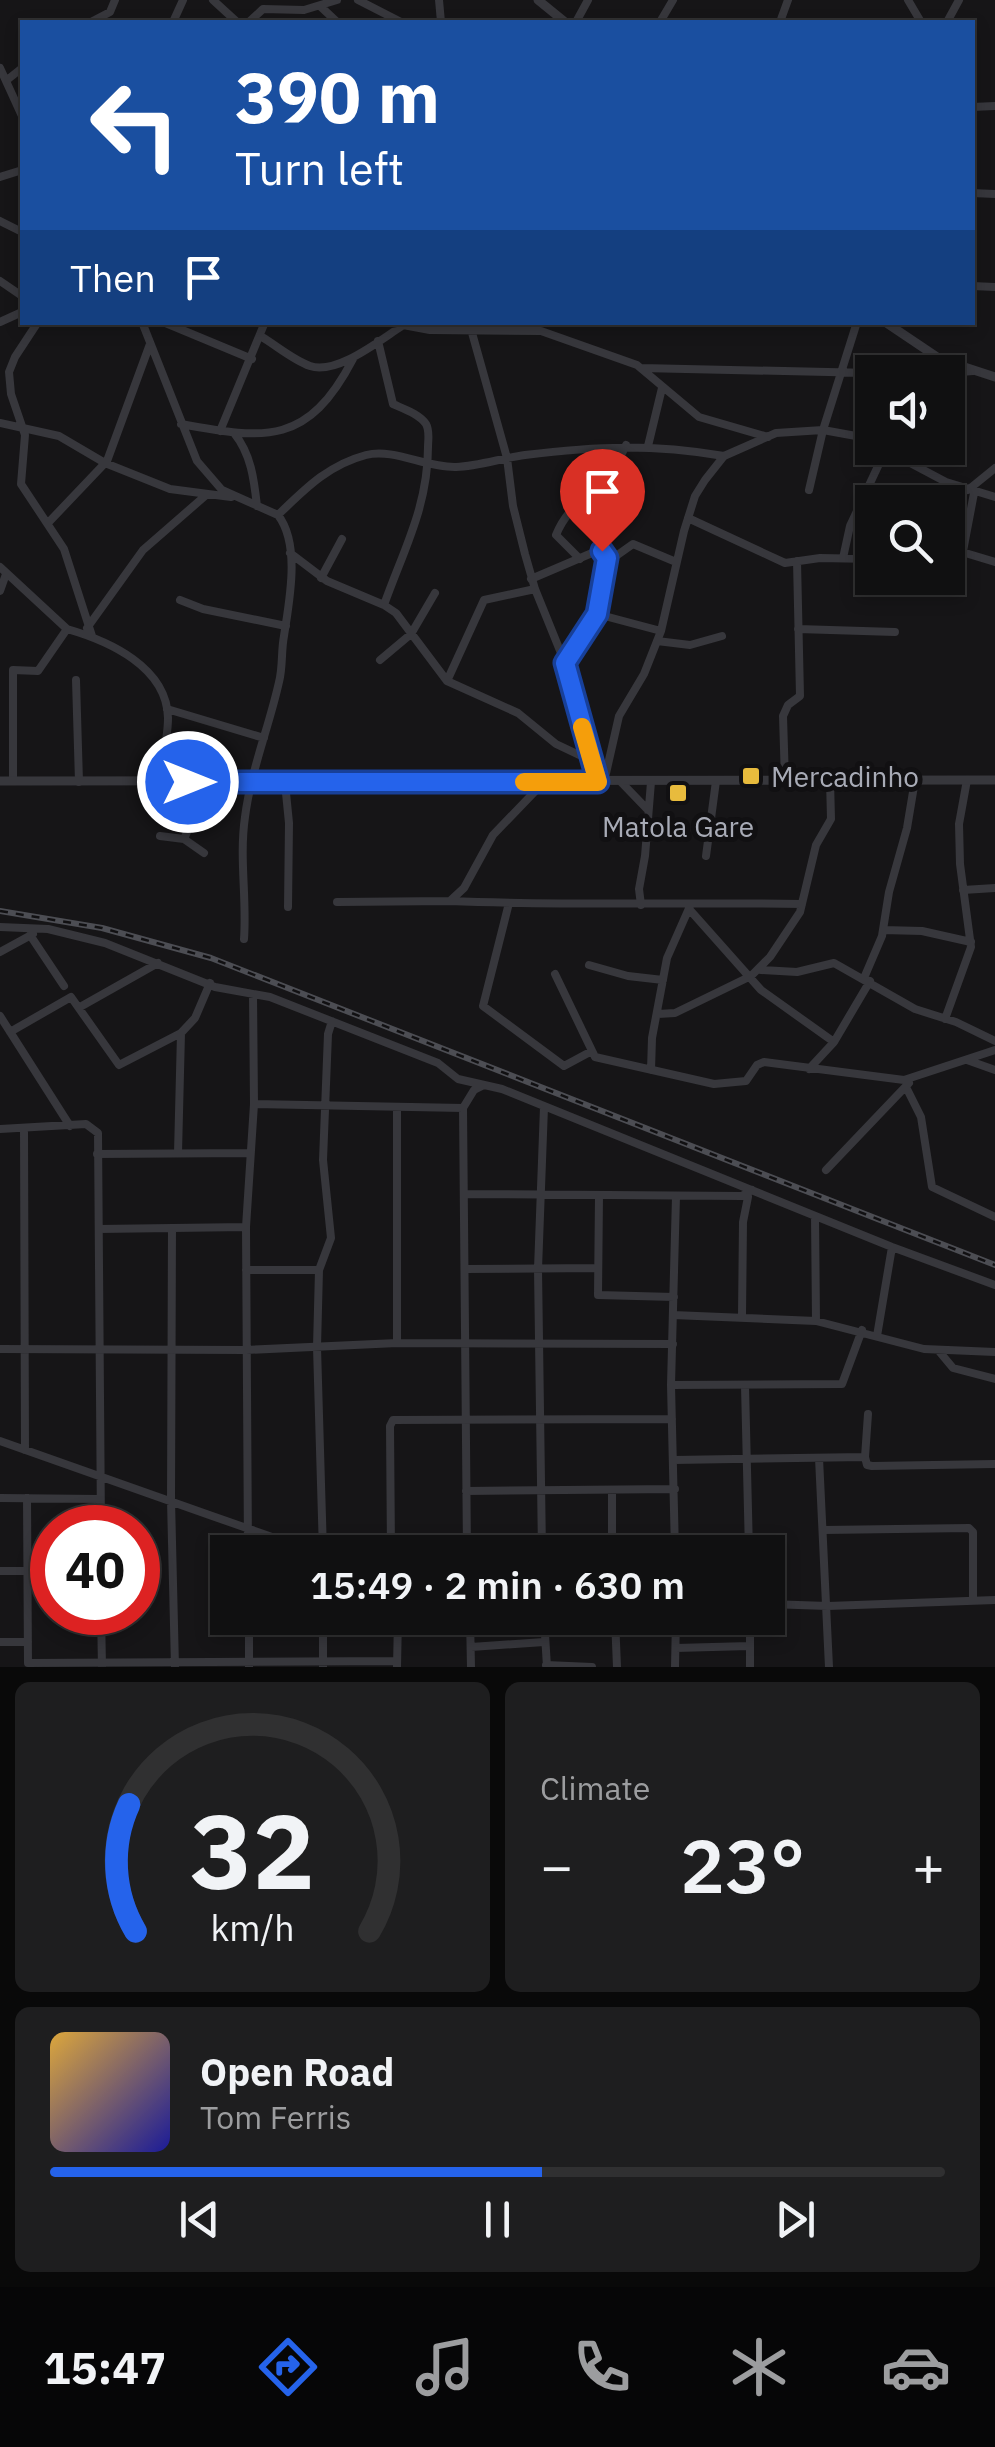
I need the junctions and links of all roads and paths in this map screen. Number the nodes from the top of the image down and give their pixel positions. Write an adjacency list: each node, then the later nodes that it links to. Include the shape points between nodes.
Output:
1 (115, 0): 7 (street, via 110,12)
2 (213, 0): 8 (street)
3 (337, 0): 6 (street)
4 (358, 0): 11 (street)
5 (538, 0): 12 (street)
6 (320, 6): 9 (street, via 263,9); 10 (street)
7 (95, 20)
8 (235, 20)
9 (251, 20)
10 (335, 20)
11 (396, 20)
12 (562, 20)
13 (0, 68): 15 (street)
14 (20, 70): 15 (street)
15 (7, 80): 16 (street)
16 (20, 111)
17 (19, 171): 18 (street)
18 (0, 178)
19 (36, 325): 45 (street, via 9,372)
20 (143, 325): 32 (street)
21 (162, 325): 32 (street)
22 (168, 325): 34 (street)
23 (265, 325): 31 (street)
24 (398, 325): 28 (street)
25 (548, 325): 30 (street)
26 (856, 325): 39 (street)
27 (889, 325): 37 (street, via 924,350)
28 (402, 326): 29 (street); 33 (street)
29 (470, 326): 30 (street); 54 (street)
30 (541, 331): 36 (street)
31 (262, 338): 34 (street); 35 (street, via 314,367)
32 (149, 342): 44 (street); 55 (street)
33 (378, 342): 35 (street); 56 (street, via 393,404 427,426)
34 (252, 359): 47 (street)
35 (353, 359): 48 (street, via 322,405 286,432)
36 (640, 368): 39 (street); 42 (street)
37 (974, 370): 38 (street); 41 (street)
38 (965, 371)
39 (842, 373): 40 (street); 46 (street)
40 (855, 373)
41 (995, 377)
42 (662, 388): 49 (street, via 695,415); 52 (street)
43 (0, 423): 45 (street)
44 (181, 424): 47 (street); 63 (street, via 197,461)
45 (23, 426): 55 (street, via 59,436); 68 (street, via 21,484)
46 (823, 430): 49 (street); 50 (street); 60 (street)
47 (220, 431): 48 (street)
48 (234, 432): 65 (street, via 250,465)
49 (768, 437): 53 (street)
50 (855, 439)
51 (626, 445): 52 (street); 54 (street); 76 (street, via 608,478 572,507 558,530)
52 (648, 446): 53 (street)
53 (724, 456): 67 (street)
54 (506, 458): 56 (street); 82 (street)
55 (105, 463): 62 (street); 68 (street)
56 (428, 465): 66 (street, via 368,454 322,474); 87 (street, via 419,519)
57 (877, 465): 74 (street)
58 (918, 465): 61 (street)
59 (995, 468): 61 (street)
60 (809, 490)
61 (971, 492): 64 (street); 69 (street)
62 (205, 496): 63 (street); 93 (street, via 143,550)
63 (238, 498): 65 (street)
64 (995, 498)
65 (257, 506): 66 (street)
66 (278, 516): 71 (street)
67 (688, 518): 77 (street, via 773,559); 78 (street)
68 (48, 524): 93 (street, via 64,549)
69 (965, 532)
70 (342, 539): 81 (street)
71 (290, 552): 81 (street); 89 (street)
72 (965, 553): 79 (street)
73 (607, 558): 76 (street, via 599,550); 78 (street, via 633,544); 88 (street)
74 (843, 558): 75 (street); 77 (street)
75 (855, 558)
76 (580, 559): 82 (street)
77 (796, 561): 91 (street)
78 (676, 562): 92 (street)
79 (995, 562)
80 (3, 571): 84 (street); 90 (street)
81 (321, 578): 87 (street)
82 (532, 578): 83 (street)
83 (535, 589): 99 (street); 101 (street, via 484,600)
84 (0, 591)
85 (435, 593): 95 (street)
86 (180, 600): 89 (street)
87 (384, 605): 95 (street)
88 (597, 614): 92 (street); 99 (street)
89 (286, 626): 103 (street)
90 (67, 630): 93 (street); 110 (street, via 38,670 13,670)
91 (798, 630): 94 (street); 112 (street, via 800,696 783,716)
92 (661, 631): 97 (street)
93 (90, 632): 102 (street, via 147,670)
94 (895, 632)
95 (411, 634): 98 (street); 101 (street)
96 (722, 636): 97 (street, via 690,645)
97 (658, 642): 118 (street, via 619,716)
98 (380, 660)
99 (565, 663): 104 (street)
100 (76, 680): 113 (street)
101 (447, 681): 104 (street, via 518,713 556,744)
102 (166, 710): 103 (street); 114 (street)
103 (264, 738): 116 (street)
104 (592, 761): 118 (street)
105 (830, 780): 106 (street); 112 (street); 132 (street, via 831,819 816,845)
106 (915, 780): 107 (street); 138 (street)
107 (967, 780): 108 (street); 128 (street, via 959,824)
108 (995, 780)
109 (0, 781): 110 (street)
110 (13, 781): 113 (street)
111 (716, 781): 112 (street); 120 (street); 126 (street)
112 (785, 781)
113 (79, 782): 114 (street)
114 (158, 782): 115 (street)
115 (209, 782): 116 (street); 124 (street)
116 (250, 782): 121 (street); 140 (street, via 241,867)
117 (544, 782): 118 (street); 121 (street); 129 (street, via 493,835)
118 (600, 782): 119 (street)
119 (621, 782): 120 (street); 122 (street)
120 (650, 782): 122 (street)
121 (285, 783): 135 (street)
122 (646, 810): 133 (street)
123 (160, 836): 124 (street)
124 (184, 839): 125 (street)
125 (204, 854)
126 (706, 856)
127 (995, 888): 128 (street)
128 (963, 890): 141 (street)
129 (450, 901): 130 (street); 131 (street)
130 (338, 902)
131 (510, 903): 133 (street); 163 (street, via 483,1006 564,1066)
132 (802, 904): 134 (street); 145 (street)
133 (642, 905): 134 (street)
134 (690, 906): 147 (street); 149 (street)
135 (288, 907)
136 (0, 927): 137 (street)
137 (42, 930): 139 (street); 143 (street, via 78,935)
138 (883, 930): 141 (street); 148 (street)
139 (30, 935): 142 (street); 151 (street)
140 (244, 940)
141 (971, 942): 156 (street)
142 (0, 952)
143 (158, 963): 150 (street); 153 (street)
144 (588, 965): 149 (street)
145 (760, 970): 147 (street); 148 (street, via 798,972 834,963)
146 (555, 974): 163 (street)
147 (752, 976): 154 (street, via 675,1013); 161 (street, via 761,990)
148 (867, 979): 156 (street, via 908,1006); 161 (street)
149 (663, 980): 154 (street)
150 (210, 984): 152 (street); 159 (street)
151 (64, 986)
152 (253, 994): 157 (street); 172 (street)
153 (80, 1007): 158 (street, via 71,996); 159 (street, via 119,1064)
154 (658, 1014): 166 (street)
155 (0, 1016): 158 (street)
156 (945, 1019): 160 (street)
157 (332, 1021): 169 (street); 171 (street)
158 (10, 1032): 176 (street)
159 (181, 1033): 181 (street)
160 (995, 1041)
161 (834, 1042): 165 (street)
162 (995, 1050): 164 (street)
163 (590, 1052): 166 (street)
164 (966, 1060): 167 (street); 168 (street)
165 (809, 1069): 166 (street, via 759,1063 746,1081 723,1085); 168 (street)
166 (651, 1070)
167 (995, 1070)
168 (914, 1077): 170 (street)
169 (482, 1086): 174 (street); 175 (street)
170 (906, 1087): 182 (street); 189 (street, via 921,1117 932,1187)
171 (326, 1103): 172 (street); 173 (street); 198 (street, via 331,1238)
172 (254, 1104): 179 (street)
173 (397, 1107): 175 (street); 206 (street)
174 (544, 1107): 184 (street); 185 (street)
175 (464, 1108): 183 (street)
176 (70, 1126): 178 (street); 180 (street, via 86,1124 98,1133)
177 (0, 1129): 178 (street)
178 (24, 1129): 212 (street)
179 (249, 1153): 181 (street); 190 (street)
180 (98, 1154): 181 (street); 192 (street)
181 (178, 1154)
182 (826, 1170)
183 (466, 1194): 184 (street); 195 (street)
184 (543, 1195): 186 (street); 196 (street)
185 (748, 1195): 187 (street); 188 (street); 202 (street)
186 (599, 1196): 187 (street); 194 (street)
187 (676, 1196): 200 (street)
188 (815, 1216): 193 (street); 203 (street)
189 (995, 1217)
190 (246, 1227): 191 (street); 197 (street)
191 (172, 1228): 192 (street); 213 (street)
192 (99, 1230): 214 (street)
193 (892, 1247): 199 (street); 205 (street)
194 (596, 1268): 196 (street); 200 (street, via 599,1296)
195 (465, 1269): 196 (street); 207 (street)
196 (538, 1269): 208 (street)
197 (246, 1270): 198 (street); 215 (street)
198 (318, 1270): 210 (street)
199 (995, 1285)
200 (674, 1297): 201 (street)
201 (673, 1316): 202 (street); 209 (street)
202 (742, 1316): 203 (street)
203 (816, 1320): 204 (street)
204 (862, 1330): 205 (street); 220 (street, via 842,1384)
205 (876, 1336): 216 (street)
206 (397, 1344): 207 (street); 210 (street)
207 (465, 1344): 208 (street); 224 (street)
208 (539, 1344): 209 (street); 222 (street)
209 (673, 1344): 219 (street)
210 (317, 1347): 215 (street); 246 (street)
211 (0, 1349): 212 (street)
212 (25, 1349): 214 (street); 226 (street)
213 (172, 1349): 214 (street); 215 (street); 240 (street)
214 (101, 1350): 232 (street)
215 (246, 1350): 242 (street)
216 (938, 1350): 217 (street); 218 (street, via 953,1368)
217 (995, 1352)
218 (995, 1379)
219 (672, 1385): 220 (street); 223 (street)
220 (745, 1386): 227 (street)
221 (868, 1414): 228 (street)
222 (540, 1419): 223 (street); 224 (street); 236 (street)
223 (672, 1419): 230 (street)
224 (467, 1420): 235 (street); 247 (street, via 391,1421)
225 (0, 1441): 226 (street)
226 (25, 1450): 232 (street)
227 (748, 1457): 229 (street); 230 (street); 252 (street)
228 (865, 1457): 229 (street); 231 (street, via 870,1466)
229 (819, 1458): 243 (street)
230 (674, 1460): 233 (street)
231 (995, 1464)
232 (100, 1479): 239 (street); 240 (street)
233 (675, 1489): 234 (street); 251 (street)
234 (612, 1490): 236 (street); 250 (street)
235 (466, 1491): 236 (street); 248 (street)
236 (540, 1492): 249 (street)
237 (0, 1498): 238 (street)
238 (27, 1498): 239 (street); 254 (street)
239 (100, 1499): 241 (street)
240 (171, 1500): 242 (street); 279 (street)
241 (100, 1505)
242 (247, 1528): 244 (street); 245 (street)
243 (824, 1530): 255 (street, via 969,1528); 258 (street)
244 (247, 1535)
245 (267, 1535)
246 (323, 1535)
247 (391, 1535)
248 (467, 1535)
249 (541, 1535)
250 (612, 1535)
251 (675, 1535)
252 (750, 1535)
253 (0, 1571): 254 (street)
254 (28, 1571): 269 (street)
255 (973, 1600): 256 (street); 258 (street)
256 (995, 1600)
257 (785, 1605): 258 (street)
258 (828, 1606): 286 (street)
259 (101, 1635): 276 (street)
260 (248, 1635): 277 (street)
261 (323, 1635): 278 (street)
262 (398, 1635): 274 (street)
263 (471, 1635): 272 (street)
264 (544, 1635): 270 (street)
265 (616, 1635): 283 (street)
266 (676, 1635): 273 (street)
267 (749, 1635): 271 (street)
268 (0, 1642): 269 (street)
269 (28, 1642): 275 (street)
270 (544, 1642): 272 (street); 280 (street)
271 (749, 1646): 273 (street); 285 (street)
272 (471, 1647): 281 (street)
273 (676, 1648): 284 (street)
274 (398, 1664): 278 (street)
275 (28, 1665): 276 (street)
276 (102, 1665): 279 (street)
277 (249, 1665): 278 (street); 279 (street)
278 (323, 1665)
279 (174, 1666)
280 (546, 1666): 282 (street)
281 (472, 1667)
282 (592, 1667)
283 (617, 1667)
284 (676, 1667)
285 (750, 1667)
286 (828, 1667)

